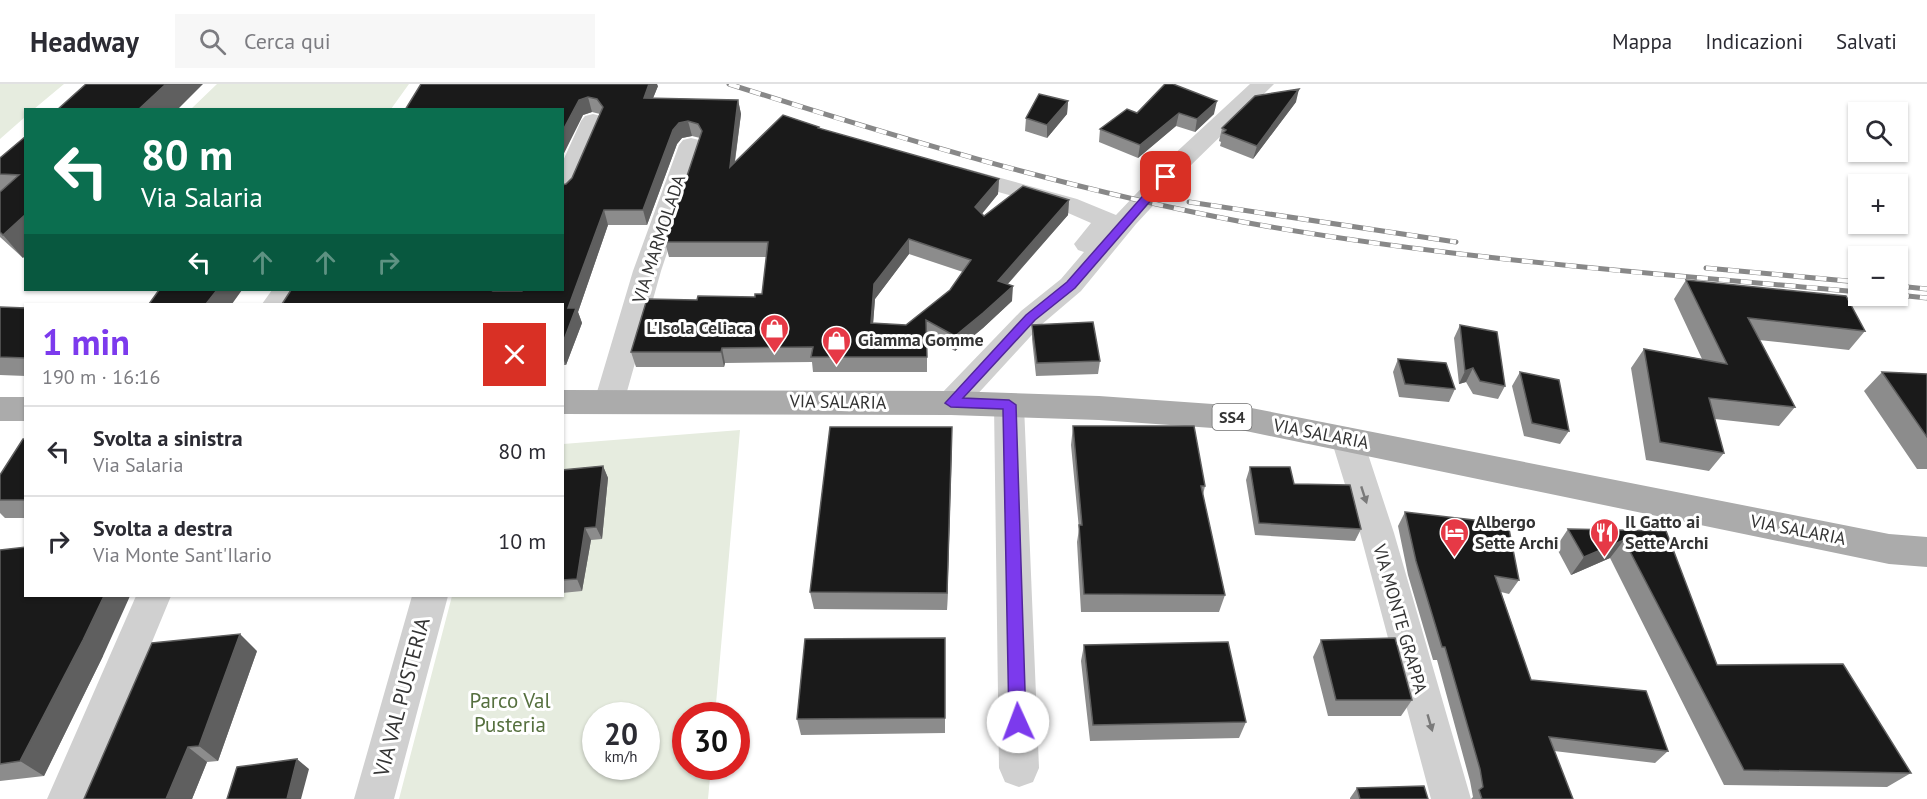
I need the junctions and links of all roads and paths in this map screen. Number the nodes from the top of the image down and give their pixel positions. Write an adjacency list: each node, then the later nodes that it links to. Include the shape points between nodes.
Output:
1 (1263, 84): 6 (street, via 1179,163 1071,285)
2 (593, 121): 5 (street)
3 (691, 145): 8 (street, VIA MARMOLADA, via 646,271)
4 (934, 166): 6 (street, via 1068,204 1108,221 1050,287)
5 (564, 187)
6 (1053, 300): 9 (street)
7 (564, 402): 8 (main road, VIA SALARIA / SS4)
8 (609, 402): 9 (main road, VIA SALARIA / SS4)
9 (951, 403): 10 (main road, VIA SALARIA / SS4)
10 (1009, 405): 13 (main road, VIA SALARIA / SS4, via 1241,418); 17 (street)
11 (0, 409): 12 (main road)
12 (24, 409)
13 (1347, 439): 14 (main road, VIA SALARIA / SS4, via 1889,549); 20 (street, VIA MONTE GRAPPA, one-way to 20)
14 (1927, 552)
15 (153, 597): 18 (street)
16 (430, 597): 19 (street, VIA VAL PUSTERIA)
17 (1019, 768)
18 (67, 799)
19 (374, 799)
20 (1451, 799)

